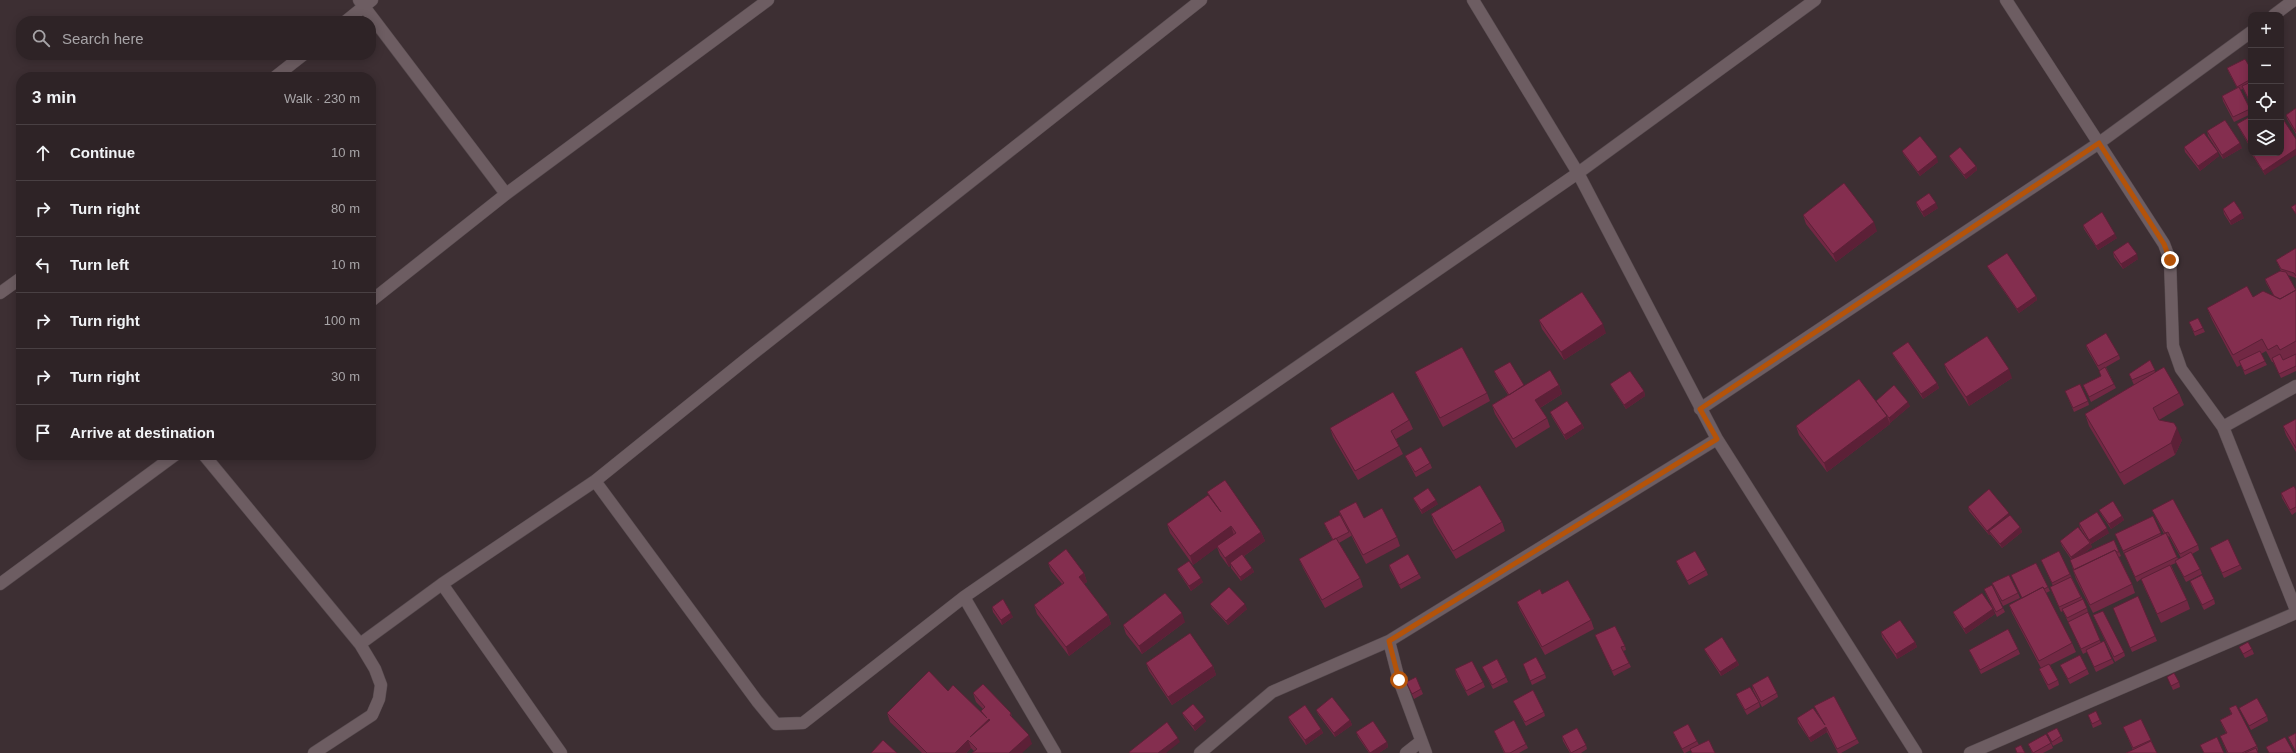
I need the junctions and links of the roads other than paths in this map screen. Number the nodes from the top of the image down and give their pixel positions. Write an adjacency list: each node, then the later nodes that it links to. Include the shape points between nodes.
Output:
1 (768, 0): 17 (street)
2 (1201, 0): 27 (street)
3 (1473, 0): 16 (street)
4 (1815, 0): 16 (street)
5 (2006, 0): 15 (street)
6 (2294, 0): 8 (street)
7 (365, 2): 9 (street); 10 (street)
8 (2278, 12)
9 (351, 16)
10 (375, 16)
11 (376, 17): 17 (street)
12 (2248, 34): 15 (street)
13 (297, 60): 14 (street)
14 (281, 72)
15 (2099, 143): 22 (street); 23 (street, via 2164,244 2170,260 2173,346 2176,358 2181,369)
16 (1578, 173): 22 (street); 30 (street)
17 (506, 194): 20 (street)
18 (16, 282): 19 (street)
19 (0, 293)
20 (376, 297)
21 (2296, 386): 23 (street)
22 (1700, 409): 24 (street)
23 (2223, 427): 31 (street)
24 (1717, 439): 33 (street); 41 (street)
25 (169, 460): 28 (street)
26 (208, 460): 34 (street)
27 (595, 481): 29 (street); 30 (street, via 776,724 803,724)
28 (0, 584)
29 (442, 584): 34 (street); 37 (street)
30 (964, 597): 38 (street)
31 (2296, 610)
32 (2296, 613): 42 (street)
33 (1389, 641): 35 (street, via 1399,680); 39 (street, via 1272,692)
34 (360, 644): 36 (street, via 381,685 380,699 372,715)
35 (1423, 748): 40 (street)
36 (314, 753)
37 (560, 753)
38 (1055, 753)
39 (1200, 753)
40 (1406, 753)
41 (1916, 753)
42 (1970, 753)

